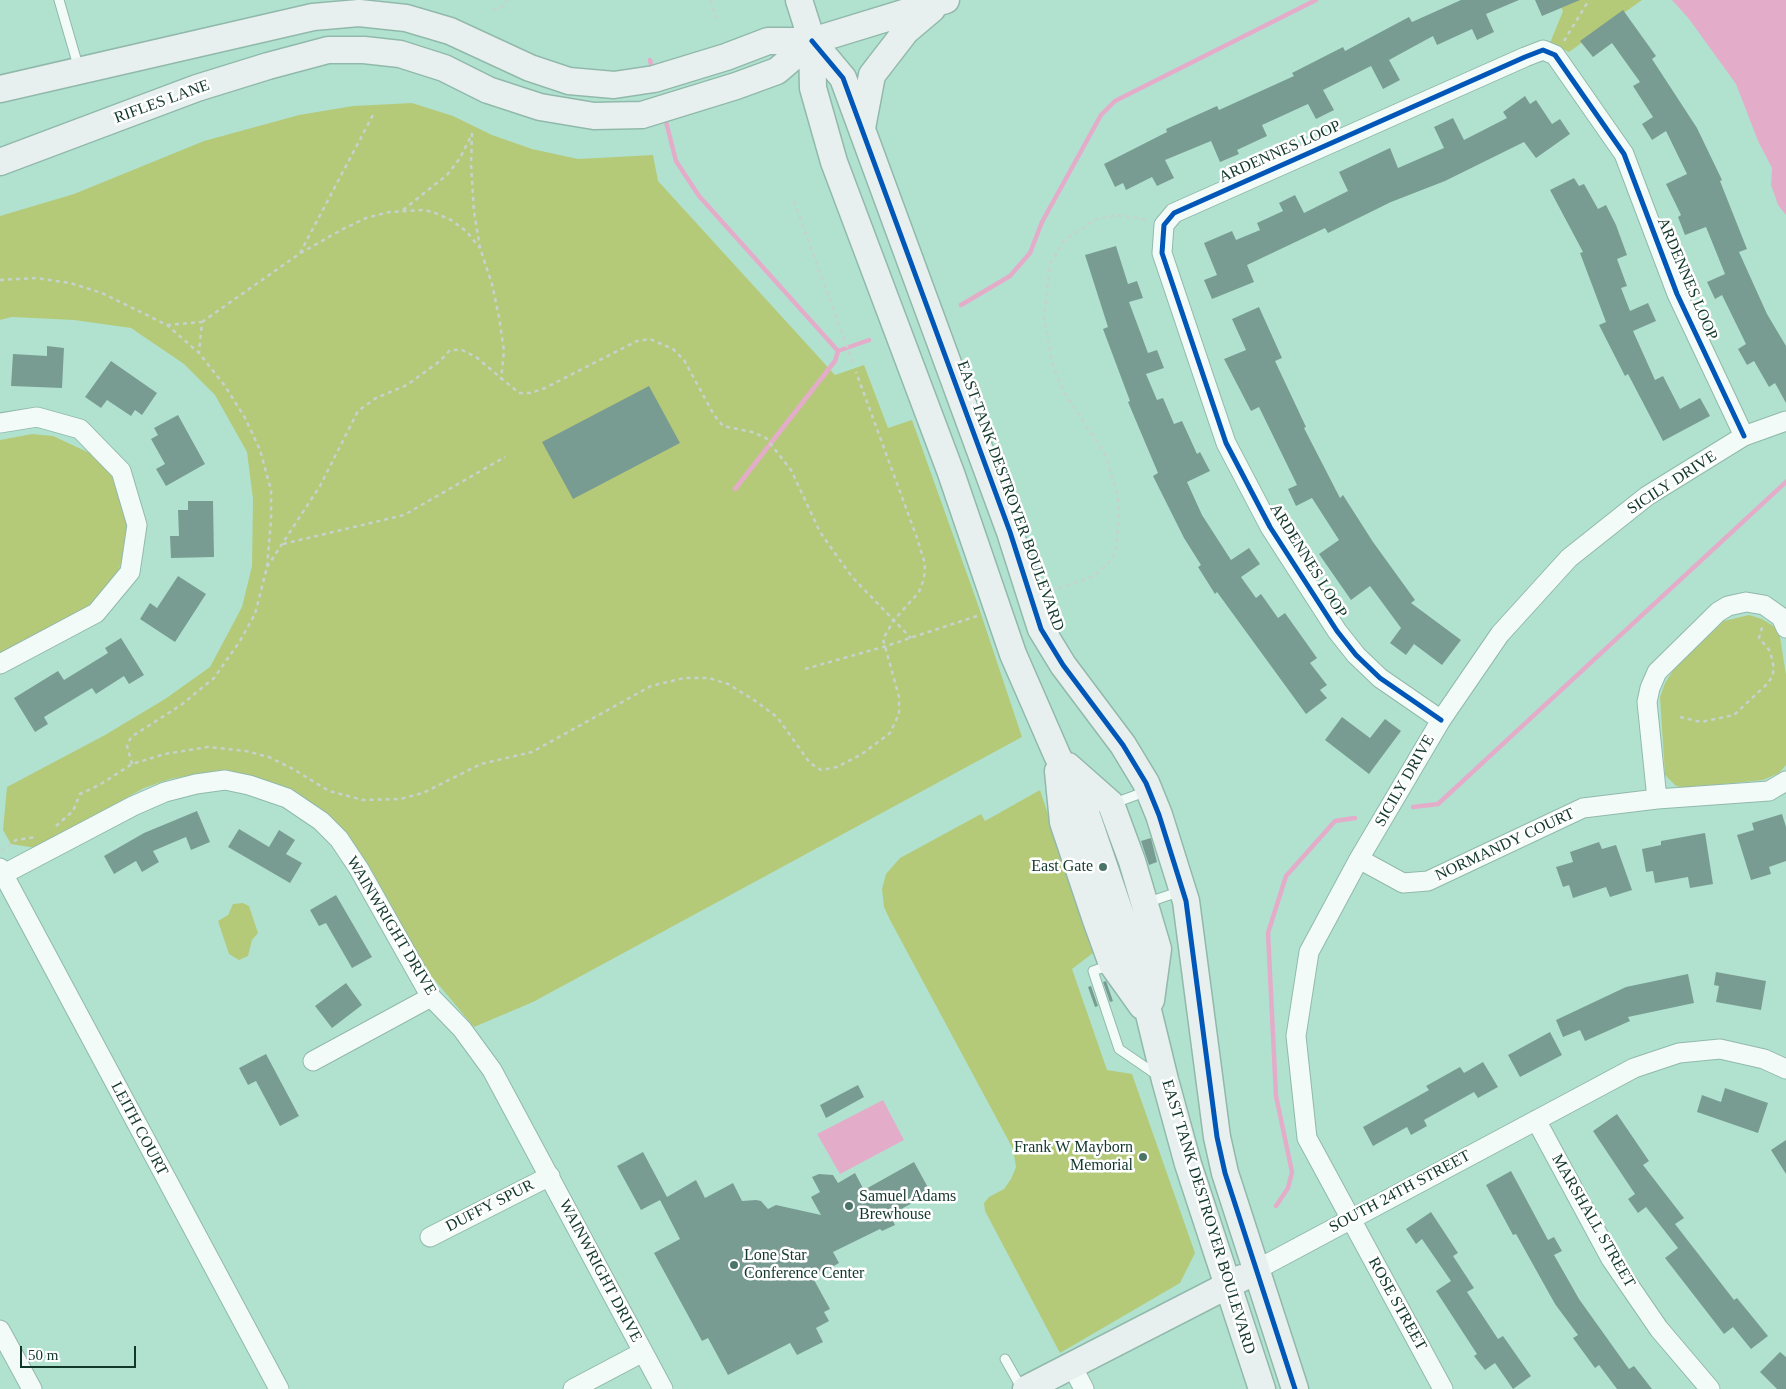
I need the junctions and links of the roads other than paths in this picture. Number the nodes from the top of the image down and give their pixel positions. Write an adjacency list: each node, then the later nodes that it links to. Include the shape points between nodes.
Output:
1 (59, 0): 6 (lane)
2 (798, 0): 4 (street)
3 (943, 1): 4 (street); 11 (street, via 906,31 872,75)
4 (812, 41): 6 (street, via 768,41 654,79 614,85 569,81 530,68 450,31 406,18 359,14 313,17); 11 (street, EAST TANK DESTROYER BOULEVARD, via 843,78); 12 (street, RIFLES LANE, via 776,71 736,86 642,115 594,116 540,107 488,90 444,68 400,54 328,50 197,88); 22 (street, EAST TANK DESTROYER BOULEVARD, via 813,88 834,162 951,473 1013,654 1057,755)
5 (0, 72): 6 (street)
6 (80, 72): 7 (street); 8 (street); 9 (street); 10 (street)
7 (0, 81)
8 (0, 89)
9 (0, 98)
10 (0, 107)
11 (862, 128): 20 (street, EAST TANK DESTROYER BOULEVARD, via 1010,532 1041,629 1062,665 1123,745)
12 (0, 162)
13 (1786, 421): 15 (street, SICILY DRIVE)
14 (0, 423): 17 (street, via 37,417 80,429 121,471 137,525 130,572 96,612)
15 (1744, 436): 18 (street, SICILY DRIVE, via 1646,496 1569,558 1500,634); 18 (street, ARDENNES LOOP, via 1677,294 1624,154 1555,55 1543,50 1174,213 1164,225 1162,253 1226,443 1270,527 1356,655 1380,678)
16 (1786, 628): 21 (street, via 1781,617 1764,605 1746,602 1728,606 1657,672 1647,702)
17 (0, 664)
18 (1441, 720): 23 (street, SICILY DRIVE)
19 (1786, 781): 21 (street, NORMANDY COURT, via 1769,791)
20 (1149, 790): 22 (lane); 25 (street, EAST TANK DESTROYER BOULEVARD)
21 (1657, 799): 23 (street, NORMANDY COURT, via 1583,808 1428,881 1403,883)
22 (1087, 813): 26 (street, EAST TANK DESTROYER BOULEVARD)
23 (1359, 860): 34 (street, SICILY DRIVE, via 1309,952 1296,1036 1307,1138)
24 (1, 873): 28 (street, WAINWRIGHT DRIVE, via 166,792 225,780 249,785 287,798 320,821 338,839 359,869); 43 (street, LEITH COURT)
25 (1183, 890): 26 (lane); 36 (street, EAST TANK DESTROYER BOULEVARD, via 1216,1136)
26 (1119, 912): 27 (street, EAST TANK DESTROYER BOULEVARD)
27 (1135, 956): 31 (street, EAST TANK DESTROYER BOULEVARD); 31 (lane, via 1093,971 1119,1049)
28 (431, 997): 29 (street); 33 (street, WAINWRIGHT DRIVE, via 462,1029 492,1070)
29 (313, 1061)
30 (1786, 1069): 32 (street, SOUTH 24TH STREET, via 1764,1059 1720,1049 1679,1053 1634,1068)
31 (1164, 1080): 37 (street, EAST TANK DESTROYER BOULEVARD)
32 (1536, 1120): 34 (street, SOUTH 24TH STREET); 51 (street, MARSHALL STREET, via 1611,1258 1659,1329)
33 (550, 1176): 35 (street, DUFFY SPUR); 39 (street, WAINWRIGHT DRIVE)
34 (1350, 1219): 36 (street, SOUTH 24TH STREET); 50 (street, ROSE STREET)
35 (430, 1237)
36 (1256, 1270): 37 (street, SOUTH 24TH STREET); 49 (street, EAST TANK DESTROYER BOULEVARD)
37 (1228, 1285): 41 (street, SOUTH 24TH STREET); 48 (street, EAST TANK DESTROYER BOULEVARD)
38 (0, 1330): 42 (street)
39 (643, 1352): 44 (street); 45 (street, WAINWRIGHT DRIVE)
40 (1005, 1359): 46 (lane)
41 (1071, 1364): 46 (street, SOUTH 24TH STREET); 47 (street)
42 (32, 1389)
43 (279, 1389)
44 (573, 1389)
45 (663, 1389)
46 (1024, 1389)
47 (1084, 1389)
48 (1262, 1389)
49 (1295, 1389)
50 (1443, 1389)
51 (1710, 1389)

